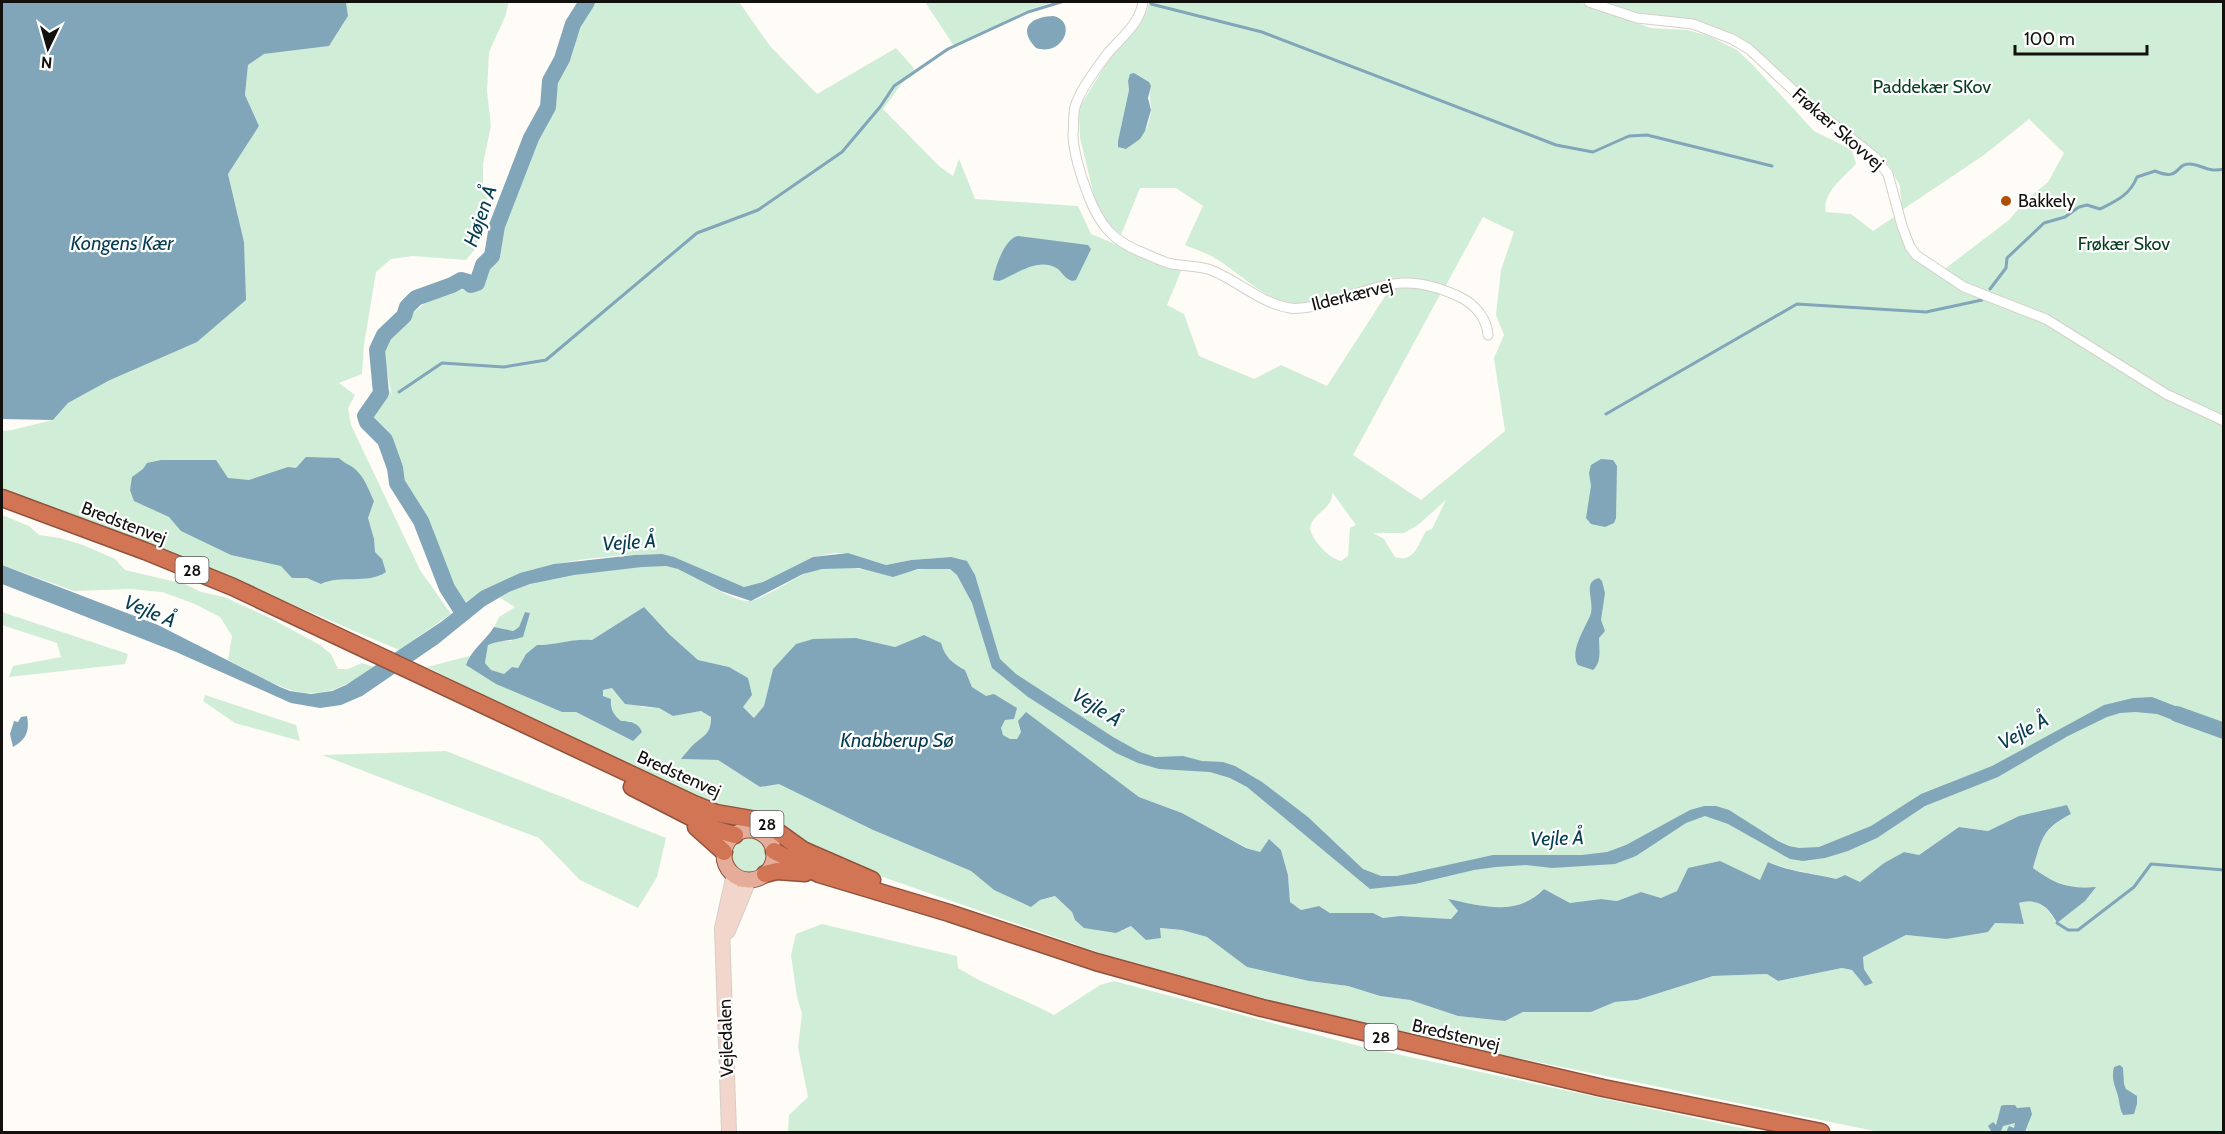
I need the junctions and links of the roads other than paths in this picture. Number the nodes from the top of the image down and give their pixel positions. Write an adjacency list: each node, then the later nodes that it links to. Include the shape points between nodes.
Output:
1 (1143, 2): 3 (street, Ilderkærvej, via 1131,28 1108,54 1075,107 1073,138 1084,184 1095,214 1107,230 1128,247 1169,263 1209,270 1291,309 1396,282 1416,282 1442,289 1478,310 1487,324)
2 (1589, 2): 4 (street, Frøkær Skovvej, via 1637,18 1693,24 1749,49 1882,165 1916,255 1964,287 2046,319 2166,394)
3 (1488, 335)
4 (2223, 422)
5 (2, 498): 6 (highway, Bredstenvej / 28, via 233,587)
6 (427, 679): 7 (highway, Bredstenvej / 28); 14 (highway, Bredstenvej / 28, via 701,807 767,824 812,855)
7 (677, 811): 8 (highway, Bredstenvej / 28); 10 (highway, Bredstenvej / 28)
8 (735, 835): 9 (main road, 28, via 756,831 770,841); 10 (main road, 28)
9 (774, 851): 12 (highway, Bredstenvej / 28); 13 (main road, 28, via 772,864)
10 (724, 852): 11 (main road, 28, via 727,867)
11 (734, 874): 13 (main road, 28); 15 (street, Vejledalen, via 722,928)
12 (819, 874): 13 (highway, Bredstenvej / 28, via 777,871); 14 (highway, Bredstenvej / 28)
13 (757, 877): 15 (street, Vejledalen)
14 (949, 913): 17 (highway, Bredstenvej / 28, via 1096,962 1262,1008 1603,1088)
15 (724, 944): 16 (street, Vejledalen)
16 (729, 1132)
17 (1821, 1132)

